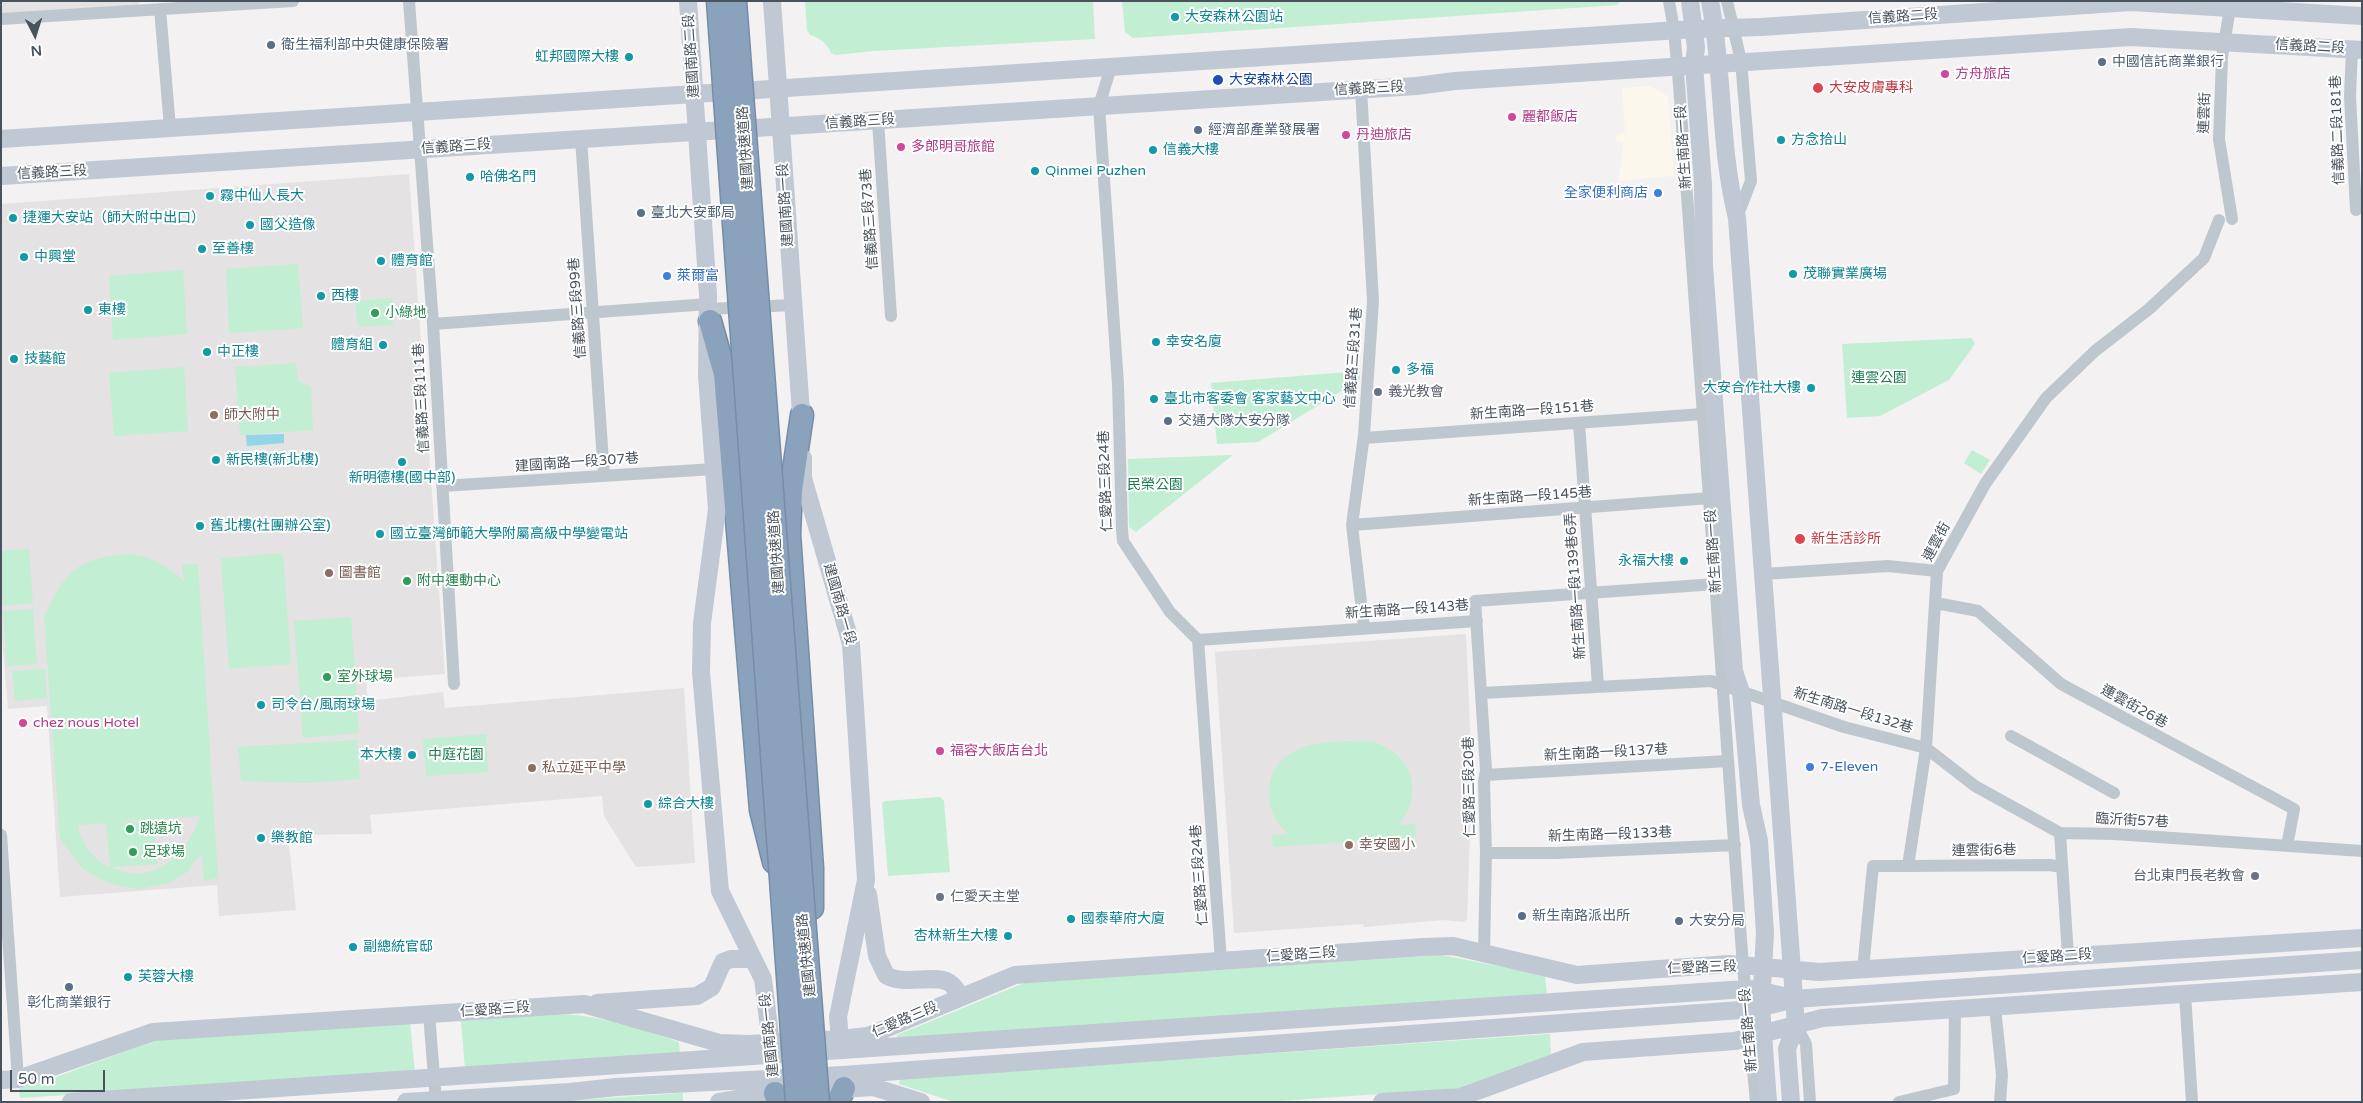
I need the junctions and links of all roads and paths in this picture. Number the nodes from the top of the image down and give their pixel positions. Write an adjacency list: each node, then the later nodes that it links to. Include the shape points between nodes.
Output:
1 (293, 1): 12 (street)
2 (409, 1): 29 (street, 信義路三段111巷)
3 (688, 1): 26 (main road, 建國南路二段)
4 (718, 1): 83 (highway, 建國快速道路, bridge)
5 (735, 1): 99 (highway, 建國快速道路, bridge, via 799,868)
6 (772, 1): 27 (main road)
7 (1669, 1): 18 (street, 新生南路一段)
8 (1690, 1): 17 (main road)
9 (1710, 1): 16 (main road)
10 (1727, 1): 15 (street)
11 (2231, 5): 13 (main road, 信義路二段); 15 (main road, 信義路二段, via 2131,2 1762,28); 19 (street, 連雲街)
12 (160, 9): 14 (street); 33 (street)
13 (2362, 16)
14 (1, 19)
15 (1733, 27): 16 (main road, 信義路二段); 21 (street)
16 (1715, 28): 17 (main road); 22 (main road)
17 (1695, 29): 18 (main road); 23 (main road, via 1696,47)
18 (1674, 30): 23 (street, 新生南路一段); 24 (main road)
19 (2224, 42): 20 (main road, 信義路二段); 21 (main road, 信義路二段, via 2131,37); 56 (street, 連雲街, via 2219,139 2226,220 2204,258 2052,391 1985,484)
20 (2357, 50): 39 (street, 信義路二段181巷, via 2350,96)
21 (1741, 61): 22 (main road, 信義路二段); 40 (street, via 1751,181)
22 (1718, 63): 23 (main road, 信義路三段); 40 (main road, via 1728,181)
23 (1686, 65): 25 (main road, 信義路三段); 46 (street, 新生南路一段); 66 (main road, 新生南路一段, via 1703,184 1704,266 1731,622)
24 (1111, 67): 27 (main road); 28 (street, 仁愛路三段24巷)
25 (1361, 89): 28 (main road, 信義路三段); 49 (street, 信義路三段31巷, via 1373,278)
26 (694, 94): 27 (main road); 29 (main road); 30 (main road, 建國南路二段)
27 (778, 97): 32 (main road, 建國南路一段)
28 (1098, 106): 31 (main road, 信義路三段); 63 (street, 仁愛路三段24巷, via 1118,384 1123,541 1170,612)
29 (418, 111): 33 (main road); 37 (street, 信義路三段111巷)
30 (695, 111): 34 (main road, 建國南路一段)
31 (878, 121): 32 (main road, 信義路三段); 44 (street, 信義路三段73巷)
32 (780, 126): 34 (main road, 信義路三段); 41 (main road, 建國南路一段)
33 (170, 128): 36 (main road)
34 (697, 131): 35 (main road, 信義路三段); 42 (main road, 建國南路一段)
35 (581, 138): 37 (main road, 信義路三段); 43 (street, 信義路三段99巷)
36 (1, 139)
37 (420, 149): 38 (main road, 信義路三段); 45 (street, 信義路三段111巷)
38 (1, 176)
39 (2356, 210)
40 (1737, 218): 57 (main road)
41 (793, 305): 42 (street); 47 (main road, 建國南路一段)
42 (709, 312): 43 (street); 50 (main road, 建國南路一段, via 707,376); 83 (highway, bridge, via 725,374 761,810)
43 (594, 313): 45 (street); 51 (street, 信義路三段99巷)
44 (891, 316)
45 (432, 324): 52 (street, 信義路三段111巷)
46 (1703, 414): 48 (street, 新生南路一段151巷); 53 (street, 新生南路一段)
47 (802, 415): 82 (main road, 建國南路一段, via 803,478 851,644); 99 (highway, bridge, via 791,490 789,534 812,868)
48 (1579, 423): 49 (street, 新生南路一段151巷); 54 (street, 新生南路一段139巷6弄)
49 (1364, 438): 55 (street, 信義路三段31巷)
50 (714, 469): 51 (street, 建國南路一段307巷); 87 (main road, 建國南路一段, via 717,509 702,623 701,672 720,890)
51 (604, 476): 52 (street, 建國南路一段307巷)
52 (442, 486): 64 (street, 信義路三段111巷)
53 (1710, 498): 54 (street, 新生南路一段145巷); 58 (street, 新生南路一段)
54 (1585, 508): 55 (street, 新生南路一段145巷); 59 (street, 新生南路一段139巷6弄)
55 (1352, 525): 62 (street, 信義路三段31巷)
56 (1938, 572): 57 (street, via 1888,566); 60 (street, 連雲街)
57 (1763, 574): 68 (main road)
58 (1716, 584): 59 (street, 新生南路一段143巷); 66 (street, 新生南路一段)
59 (1591, 593): 61 (street, 新生南路一段143巷, via 1475,601); 65 (street, 新生南路一段139巷6弄)
60 (1936, 603): 70 (street, 連雲街); 77 (street, 連雲街26巷, via 1978,611 2061,684 2294,809)
61 (1477, 621): 62 (street, 新生南路一段143巷); 67 (street, 仁愛路三段20巷)
62 (1364, 628): 63 (street, 新生南路一段143巷)
63 (1198, 640): 89 (street, 仁愛路三段24巷)
64 (454, 684)
65 (1598, 686): 66 (street, 新生南路一段132巷, via 1711,681); 67 (street, 新生南路一段132巷)
66 (1732, 688): 68 (street, 新生南路一段132巷); 71 (street, 新生南路一段); 90 (main road, 新生南路一段, via 1759,841 1765,933)
67 (1482, 693): 72 (street, 仁愛路三段20巷)
68 (1772, 702): 70 (street, 新生南路一段132巷, via 1844,727); 92 (main road)
69 (2011, 736): 73 (street)
70 (1926, 748): 74 (street, 臨沂街57巷, via 1975,786); 80 (street, 連雲街)
71 (1728, 761): 72 (street, 新生南路一段137巷); 76 (street, 新生南路一段)
72 (1485, 775): 79 (street, 仁愛路三段20巷)
73 (2114, 793)
74 (2060, 833): 77 (street, 臨沂街57巷); 81 (street)
75 (1, 835): 108 (street)
76 (1735, 845): 79 (street, 新生南路一段133巷); 90 (street, 新生南路一段)
77 (2287, 846): 78 (street, 臨沂街57巷)
78 (2362, 851)
79 (1486, 853): 85 (street, 仁愛路三段20巷)
80 (1908, 866): 81 (street, 連雲街6巷, via 2050,865); 91 (street, via 1873,866)
81 (2061, 868): 86 (street)
82 (866, 880): 95 (main road, via 876,956 886,975 900,981 944,980); 105 (main road, 建國南路一段, via 838,1017)
83 (782, 898): 115 (highway, 建國快速道路, bridge)
84 (2362, 938): 86 (main road, 仁愛路二段)
85 (1484, 953): 89 (main road, 仁愛路三段, via 1453,946); 90 (main road, 仁愛路三段, via 1577,975 1729,964)
86 (2068, 956): 91 (main road, 仁愛路二段)
87 (752, 959): 98 (main road, via 723,962 712,987 697,996); 106 (main road, 建國南路一段, via 766,991)
88 (2362, 960): 96 (main road, 仁愛路二段)
89 (1221, 961): 95 (main road, 仁愛路三段, via 1015,975)
90 (1753, 967): 92 (main road, 仁愛路二段); 97 (main road, 新生南路一段)
91 (1863, 969): 92 (main road, 仁愛路二段)
92 (1792, 970): 96 (main road)
93 (2362, 982): 94 (main road)
94 (2185, 994): 100 (main road); 125 (street)
95 (961, 997): 105 (main road, 仁愛路三段)
96 (1794, 999): 97 (main road, 仁愛路二段); 103 (main road)
97 (1754, 1001): 104 (main road, 新生南路一段); 105 (main road, 仁愛路三段); 109 (main road)
98 (584, 1004): 102 (main road, 仁愛路三段); 106 (main road, 仁愛路三段, via 719,1043)
99 (812, 1004): 116 (highway, 建國快速道路, bridge)
100 (1995, 1007): 101 (main road); 124 (street, via 2002,1075)
101 (1955, 1009): 103 (main road, via 1822,1018); 123 (street, via 1954,1089)
102 (429, 1014): 107 (street); 108 (main road, 仁愛路三段, via 154,1032)
103 (1796, 1025): 104 (main road); 121 (main road, via 1787,1049); 122 (street, via 1806,1044)
104 (1757, 1035): 118 (main road, via 1735,1041 1583,1052 1461,1097); 119 (street, 新生南路一段); 120 (main road, 新生南路一段)
105 (840, 1045): 106 (main road, 仁愛路三段); 109 (main road, 建國南路一段)
106 (772, 1048): 107 (main road, 仁愛路三段); 110 (main road, 建國南路一段)
107 (434, 1077): 111 (street); 112 (main road, 仁愛路三段)
108 (10, 1079)
109 (844, 1092): 110 (main road); 117 (main road, via 874,1087)
110 (775, 1093): 111 (main road); 114 (main road)
111 (436, 1101): 113 (main road)
112 (71, 1102)
113 (406, 1102)
114 (719, 1102)
115 (797, 1102)
116 (818, 1102)
117 (920, 1102)
118 (1382, 1102)
119 (1756, 1102)
120 (1768, 1102)
121 (1791, 1102)
122 (1810, 1102)
123 (1899, 1102)
124 (2000, 1102)
125 (2192, 1102)

